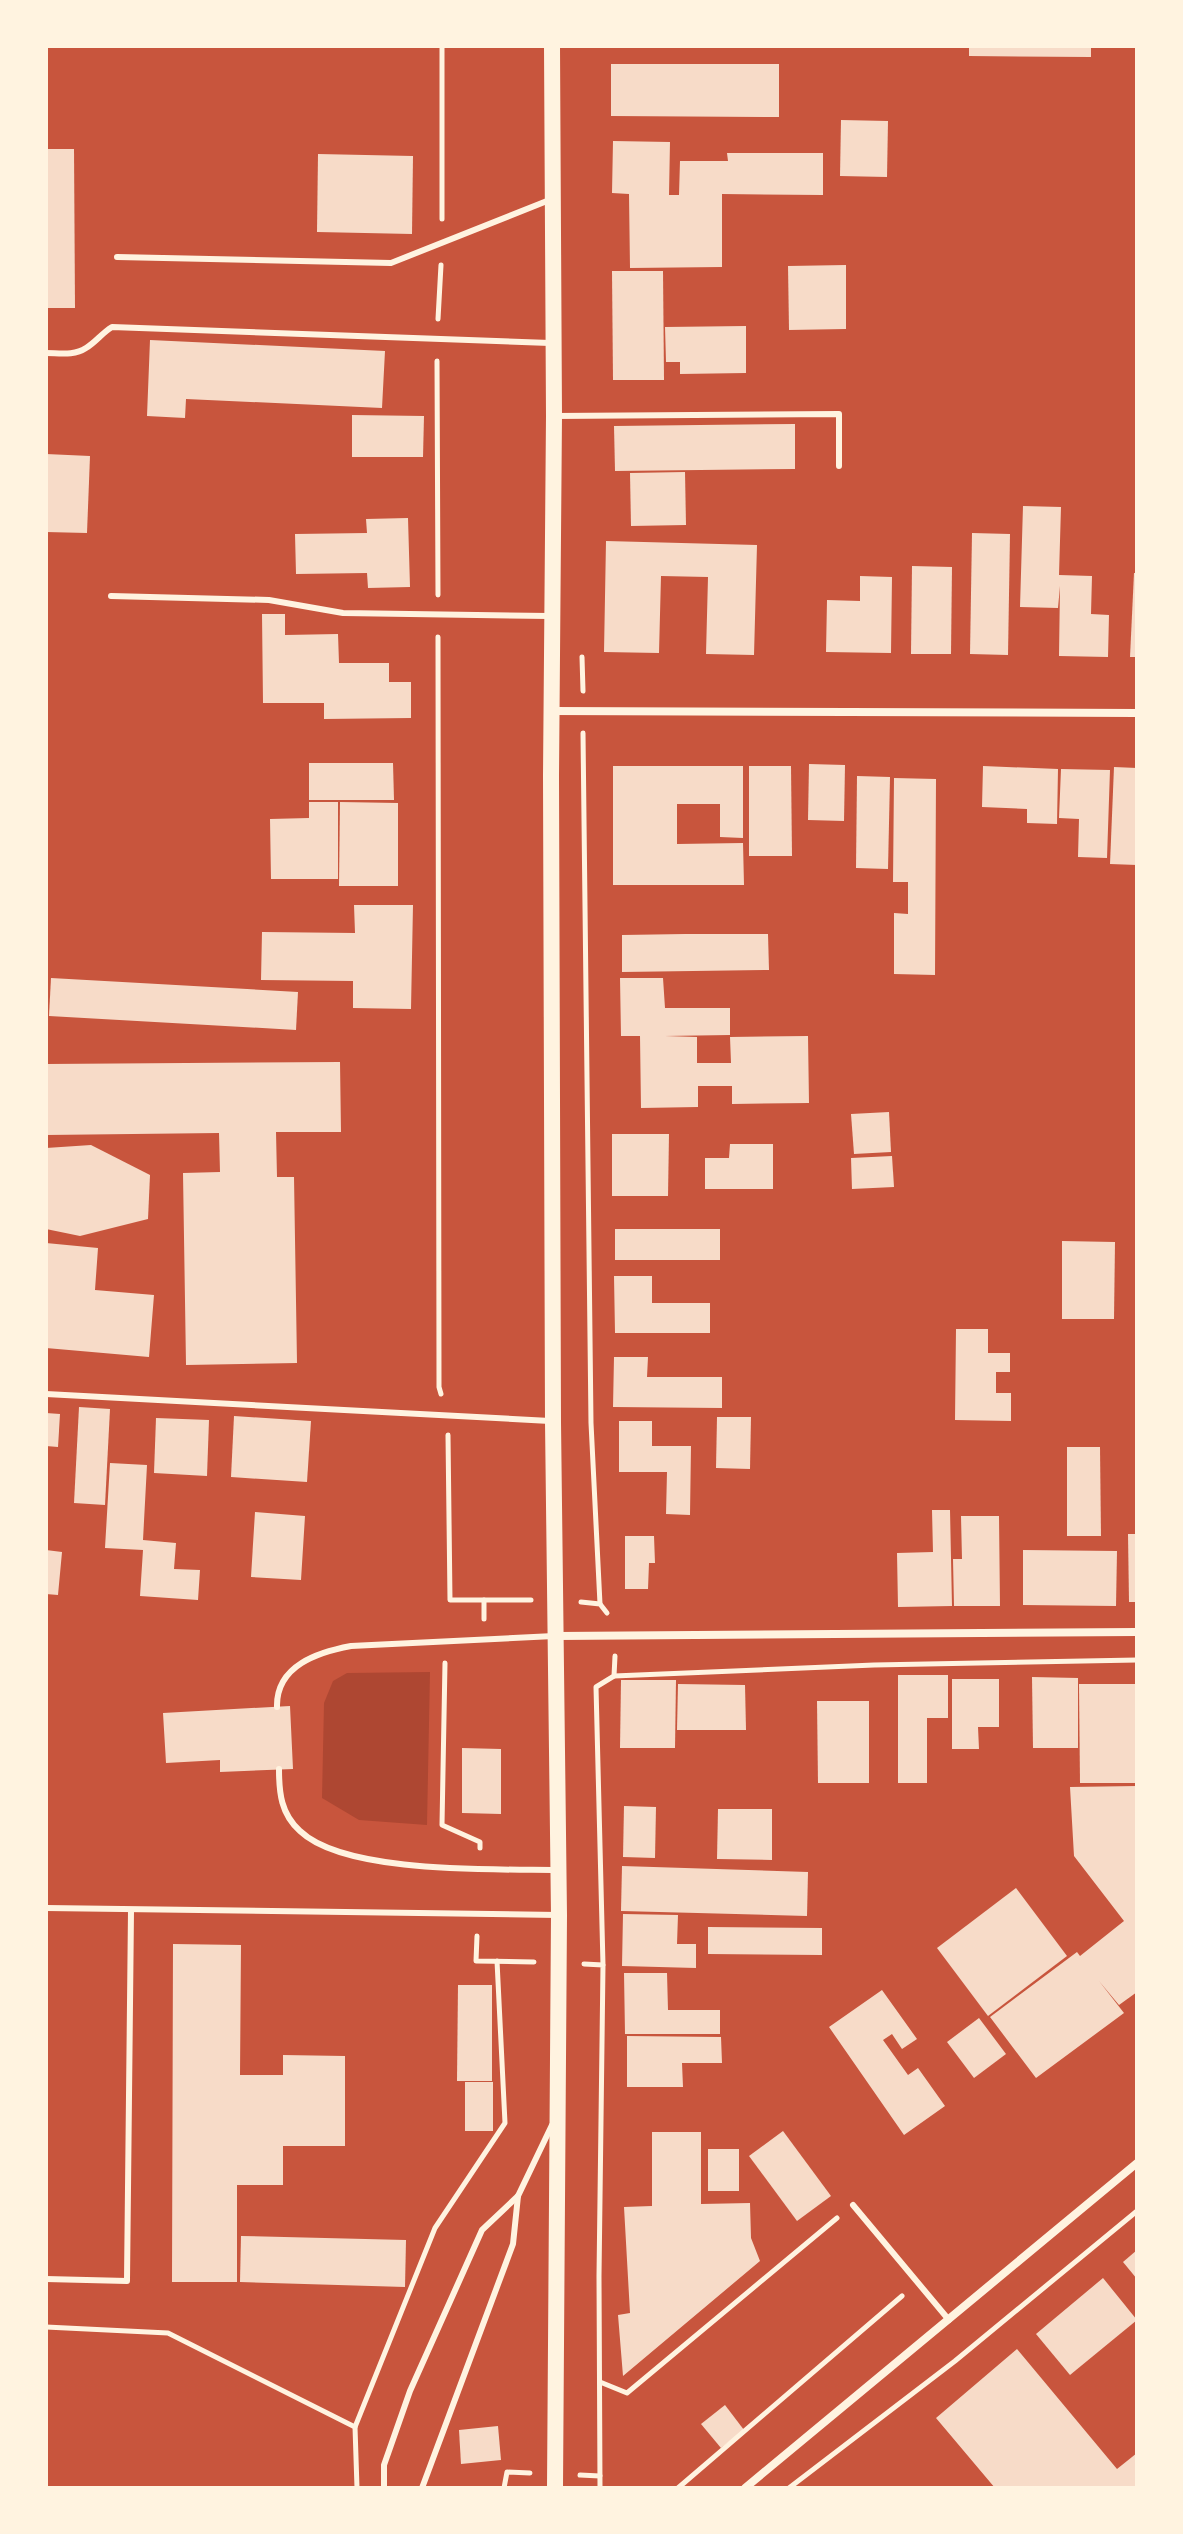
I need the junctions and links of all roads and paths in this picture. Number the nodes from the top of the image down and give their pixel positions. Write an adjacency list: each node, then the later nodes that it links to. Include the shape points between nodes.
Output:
1 (442, 46): 4 (path)
2 (552, 46): 3 (main road)
3 (552, 199): 4 (lane); 7 (main road)
4 (442, 243): 5 (lane, via 391,263); 6 (path)
5 (117, 257)
6 (437, 339): 7 (lane); 8 (lane, via 112,327 76,353); 12 (path)
7 (554, 343): 9 (main road)
8 (46, 353)
9 (554, 416): 10 (lane, via 839,414); 13 (main road)
10 (839, 466)
11 (111, 596): 12 (lane, via 240,598 343,613)
12 (438, 614): 13 (lane); 19 (path, via 439,1387)
13 (553, 616): 15 (main road)
14 (582, 649): 16 (path)
15 (552, 711): 16 (street); 20 (main road)
16 (583, 711): 17 (street); 22 (path, via 591,1423)
17 (1137, 713)
18 (46, 1394): 19 (lane)
19 (448, 1416): 20 (lane); 21 (path, via 450,1600)
20 (553, 1422): 24 (main road)
21 (484, 1600)
22 (600, 1604)
23 (1137, 1632): 24 (street)
24 (557, 1636): 27 (lane, via 323,1651 300,1662 285,1678); 29 (main road)
25 (1137, 1660): 26 (path)
26 (614, 1676)
27 (277, 1707)
28 (279, 1769): 29 (lane, via 287,1815 300,1832 327,1848 364,1860)
29 (558, 1870): 32 (main road)
30 (46, 1908): 31 (lane)
31 (131, 1911): 32 (lane); 39 (lane, via 127,2281)
32 (559, 1915): 34 (main road)
33 (497, 1961): 44 (path, via 505,2123 435,2228)
34 (559, 2111): 36 (lane); 48 (main road)
35 (1137, 2163): 41 (street)
36 (518, 2196): 46 (lane, via 482,2230 410,2391 384,2465); 47 (lane, via 513,2244)
37 (853, 2205): 40 (lane); 43 (path, via 627,2393)
38 (1137, 2211): 51 (path, via 955,2361)
39 (46, 2279)
40 (918, 2283): 41 (lane); 49 (path)
41 (949, 2320): 50 (street)
42 (46, 2327): 44 (path, via 168,2333)
43 (600, 2382)
44 (355, 2427): 45 (path)
45 (357, 2488)
46 (384, 2488)
47 (422, 2488)
48 (555, 2488)
49 (678, 2488)
50 (745, 2488)
51 (789, 2488)

